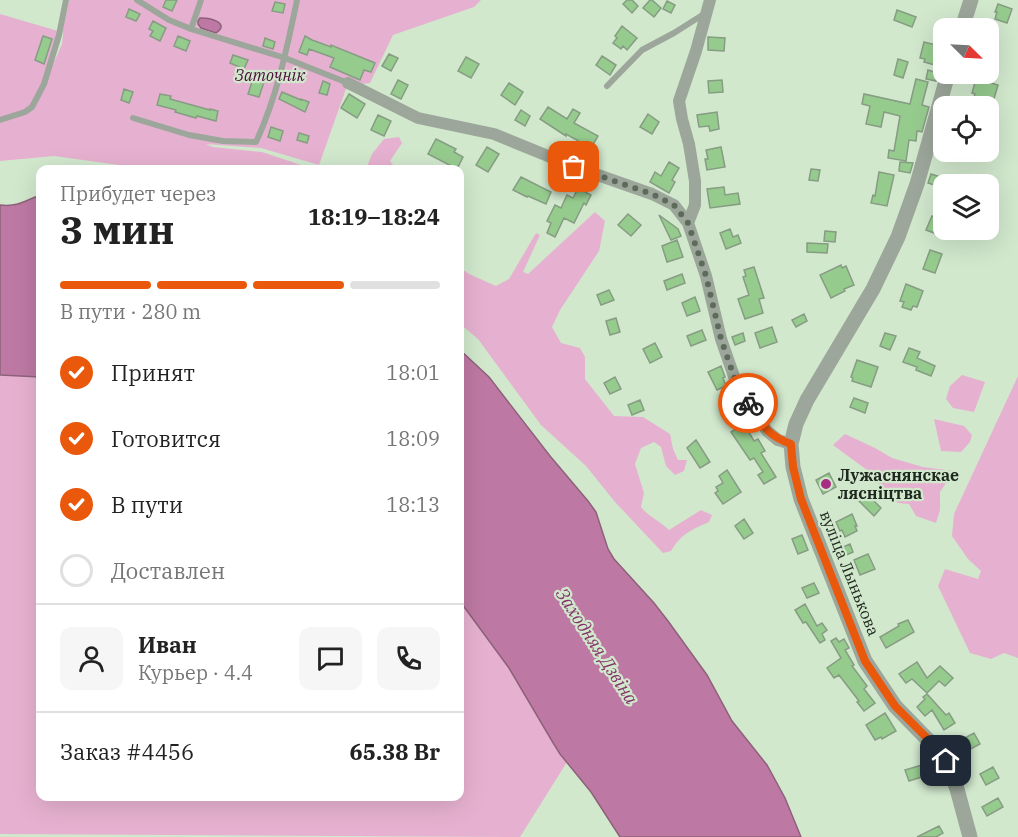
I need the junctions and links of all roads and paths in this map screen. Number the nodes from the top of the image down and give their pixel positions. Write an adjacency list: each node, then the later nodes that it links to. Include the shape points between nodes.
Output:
1 (66, 0): 14 (lane, via 44,84 32,107)
2 (137, 0): 8 (lane)
3 (201, 0): 8 (lane)
4 (297, 0): 9 (lane)
5 (971, 0): 7 (street)
6 (708, 6): 12 (lane, via 674,33 642,50); 15 (street, via 679,101 696,181 695,205)
7 (965, 18)
8 (191, 29): 9 (lane)
9 (285, 58): 10 (lane); 13 (lane, via 256,142 189,135)
10 (348, 83): 15 (street, via 418,118 494,134 652,194 674,205)
11 (945, 84): 16 (street, вуліца Лынькова, via 898,237 873,289 807,400)
12 (608, 86)
13 (134, 118)
14 (0, 120)
15 (688, 223): 16 (street, via 738,388 767,431)
16 (791, 444): 17 (street, вуліца Лынькова, via 801,499 865,661 895,706 946,761)
17 (970, 837)

